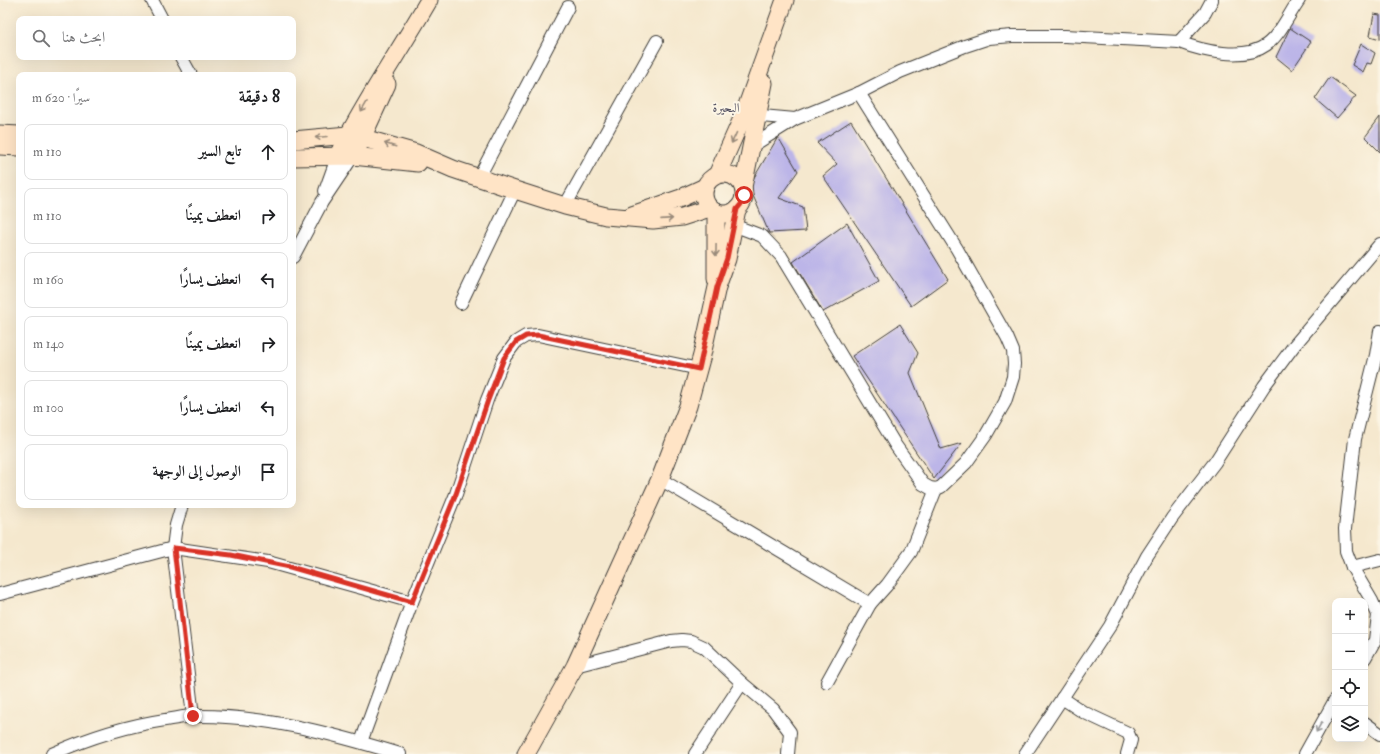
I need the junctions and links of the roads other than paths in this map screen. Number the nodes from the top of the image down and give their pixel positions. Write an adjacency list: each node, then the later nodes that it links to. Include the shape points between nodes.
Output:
1 (152, 0): 7 (street)
2 (429, 0): 17 (street, via 372,92)
3 (785, 0): 13 (street)
4 (1212, 0): 9 (street)
5 (1299, 0): 9 (street, via 1275,37 1262,48 1212,52)
6 (568, 8): 26 (street)
7 (160, 16)
8 (657, 41): 30 (street)
9 (1179, 42): 12 (street, via 1064,36 989,38 915,66)
10 (183, 60): 11 (street)
11 (189, 72)
12 (859, 93): 14 (street); 41 (street, via 958,249 1013,351 1013,377 1005,402 966,463)
13 (751, 115): 14 (street); 20 (street); 25 (street, one-way to 25)
14 (795, 119): 20 (street)
15 (0, 134): 16 (street)
16 (16, 135)
17 (356, 136): 18 (street, one-way to 18); 22 (street); 24 (street, one-way to 17, via 416,153)
18 (296, 140)
19 (0, 146): 21 (street)
20 (752, 146): 28 (street)
21 (16, 147)
22 (346, 155): 23 (street); 24 (street, via 395,159); 35 (street)
23 (296, 157)
24 (453, 169): 26 (street)
25 (717, 175): 27 (street); 28 (street, via 735,177)
26 (479, 177): 29 (street)
27 (705, 187): 31 (street, via 704,198); 32 (street)
28 (743, 187): 33 (street, via 743,199)
29 (515, 190): 30 (street); 37 (street)
30 (565, 206): 32 (street, via 606,216)
31 (713, 210): 32 (street, one-way to 31, via 653,220); 33 (street); 36 (street, one-way to 36)
32 (628, 217)
33 (735, 217): 36 (street, via 727,258); 41 (street, via 762,236 781,256 896,446 923,484)
34 (1380, 244): 53 (street, via 1322,311 1264,386 1215,462 1157,540 1110,626)
35 (296, 251)
36 (717, 287): 39 (street)
37 (461, 303)
38 (1380, 331): 45 (street, via 1355,439 1345,529 1346,551)
39 (699, 369): 40 (street); 47 (street, via 538,335 526,336 516,342 504,358 456,494)
40 (660, 479): 48 (street); 50 (street)
41 (936, 489): 48 (street, via 911,552)
42 (181, 508): 43 (street, via 176,525)
43 (174, 548): 46 (street); 47 (street, via 283,565); 55 (street)
44 (1380, 560): 45 (street)
45 (1352, 567): 49 (street, via 1378,615 1375,640)
46 (0, 594)
47 (412, 602): 58 (street)
48 (870, 604): 51 (street)
49 (1368, 653)
50 (575, 666): 52 (street, via 671,641 692,641 704,647); 61 (street)
51 (827, 682)
52 (742, 683): 62 (street); 63 (street, via 773,709 790,732)
53 (1062, 698): 64 (street); 65 (street, via 1084,712 1128,733 1131,740)
54 (1332, 706): 66 (street, one-way to 66)
55 (193, 716): 58 (street, via 247,718); 59 (street, via 116,730)
56 (1368, 726): 57 (street)
57 (1380, 734)
58 (361, 742): 60 (street)
59 (52, 754)
60 (400, 754)
61 (526, 754)
62 (695, 754)
63 (788, 754)
64 (1025, 754)
65 (1127, 754)
66 (1305, 754)

